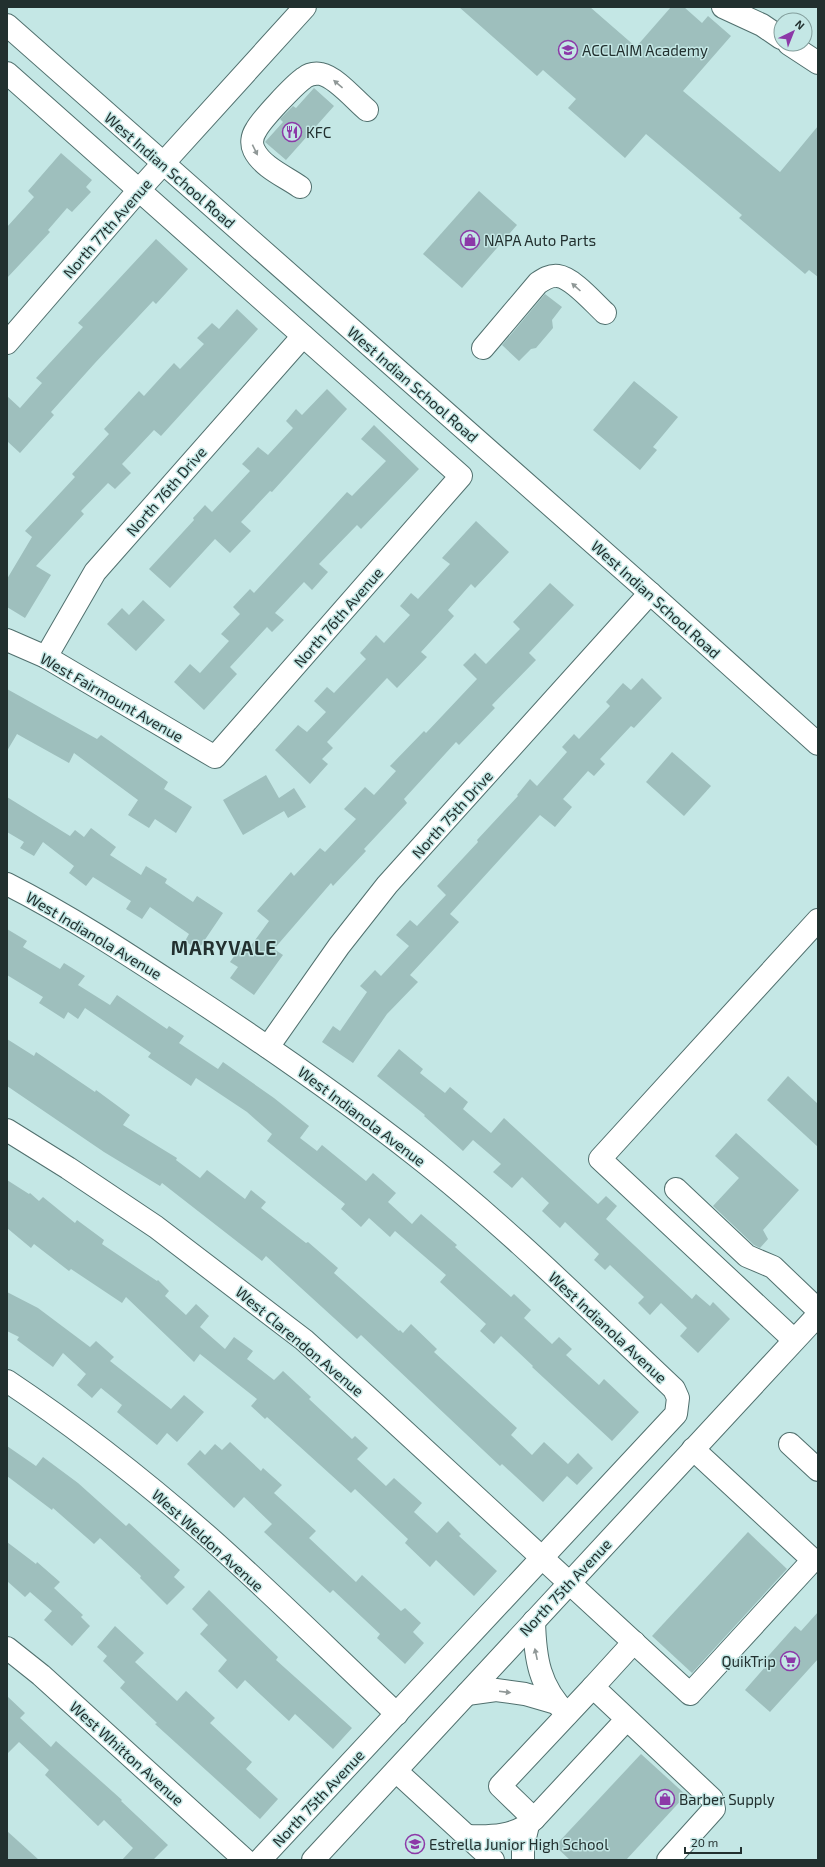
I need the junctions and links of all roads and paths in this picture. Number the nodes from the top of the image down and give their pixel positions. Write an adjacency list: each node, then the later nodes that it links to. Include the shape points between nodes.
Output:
1 (305, 7): 9 (street, North 77th Avenue)
2 (723, 7): 4 (street)
3 (7, 25): 9 (street, West Indian School Road)
4 (773, 33)
5 (802, 52): 6 (street)
6 (818, 63)
7 (7, 73): 11 (street)
8 (366, 110): 10 (street, one-way to 10, via 338,83 322,74 304,78 276,106 256,130 252,143 254,150 268,166)
9 (164, 164): 11 (street, North 77th Avenue); 16 (street, West Indian School Road)
10 (300, 187)
11 (139, 190): 13 (street); 14 (street, North 77th Avenue)
12 (605, 313): 15 (street, one-way to 15, via 569,280 547,276 538,283)
13 (303, 336): 18 (street, North 76th Drive, via 95,572); 20 (street, North 76th Avenue, via 461,476)
14 (7, 343)
15 (483, 348)
16 (650, 592): 19 (street, West Indian School Road); 23 (street, North 75th Drive, via 387,885 339,946)
17 (7, 640): 18 (street, West Fairmount Avenue)
18 (46, 657): 20 (street, West Fairmount Avenue)
19 (818, 744)
20 (215, 757)
21 (7, 884): 23 (street, West Indianola Avenue, via 121,950)
22 (818, 920): 28 (street, via 600,1159)
23 (268, 1047): 30 (street, West Indianola Avenue, via 415,1155 480,1209 674,1389)
24 (7, 1130): 34 (street, West Clarendon Avenue, via 156,1227 304,1340)
25 (676, 1189): 26 (street, via 748,1256 773,1267)
26 (818, 1310)
27 (818, 1315): 28 (street, North 75th Avenue)
28 (794, 1340): 32 (street, North 75th Avenue)
29 (7, 1380): 42 (street, West Weldon Avenue, via 58,1416 213,1541)
30 (678, 1398): 34 (street, North 75th Avenue, via 676,1414)
31 (790, 1444): 33 (street)
32 (693, 1449): 35 (street, North 75th Avenue); 37 (street, West Clarendon Avenue, via 813,1560 690,1694)
33 (818, 1470)
34 (542, 1558): 35 (street, West Clarendon Avenue); 42 (street, North 75th Avenue)
35 (569, 1582): 36 (street, North 75th Avenue); 37 (street, West Clarendon Avenue)
36 (534, 1621): 40 (street, North 75th Avenue); 41 (street, one-way to 36, via 541,1676 535,1649)
37 (634, 1642): 39 (street)
38 (7, 1648): 47 (street, West Whitton Avenue, via 41,1675)
39 (593, 1687): 41 (street); 43 (street)
40 (467, 1694): 41 (street, one-way to 41, via 496,1690 524,1694); 44 (street, North 75th Avenue)
41 (561, 1709): 45 (street, via 500,1786)
42 (397, 1714): 48 (street, North 75th Avenue)
43 (627, 1718): 45 (street); 52 (street, via 712,1799 714,1809)
44 (396, 1770): 46 (street); 49 (street, North 75th Avenue)
45 (531, 1822): 46 (street, via 511,1833); 51 (street, via 523,1846)
46 (467, 1836): 50 (street)
47 (245, 1860)
48 (260, 1860)
49 (313, 1860)
50 (493, 1860)
51 (523, 1860)
52 (668, 1860)

